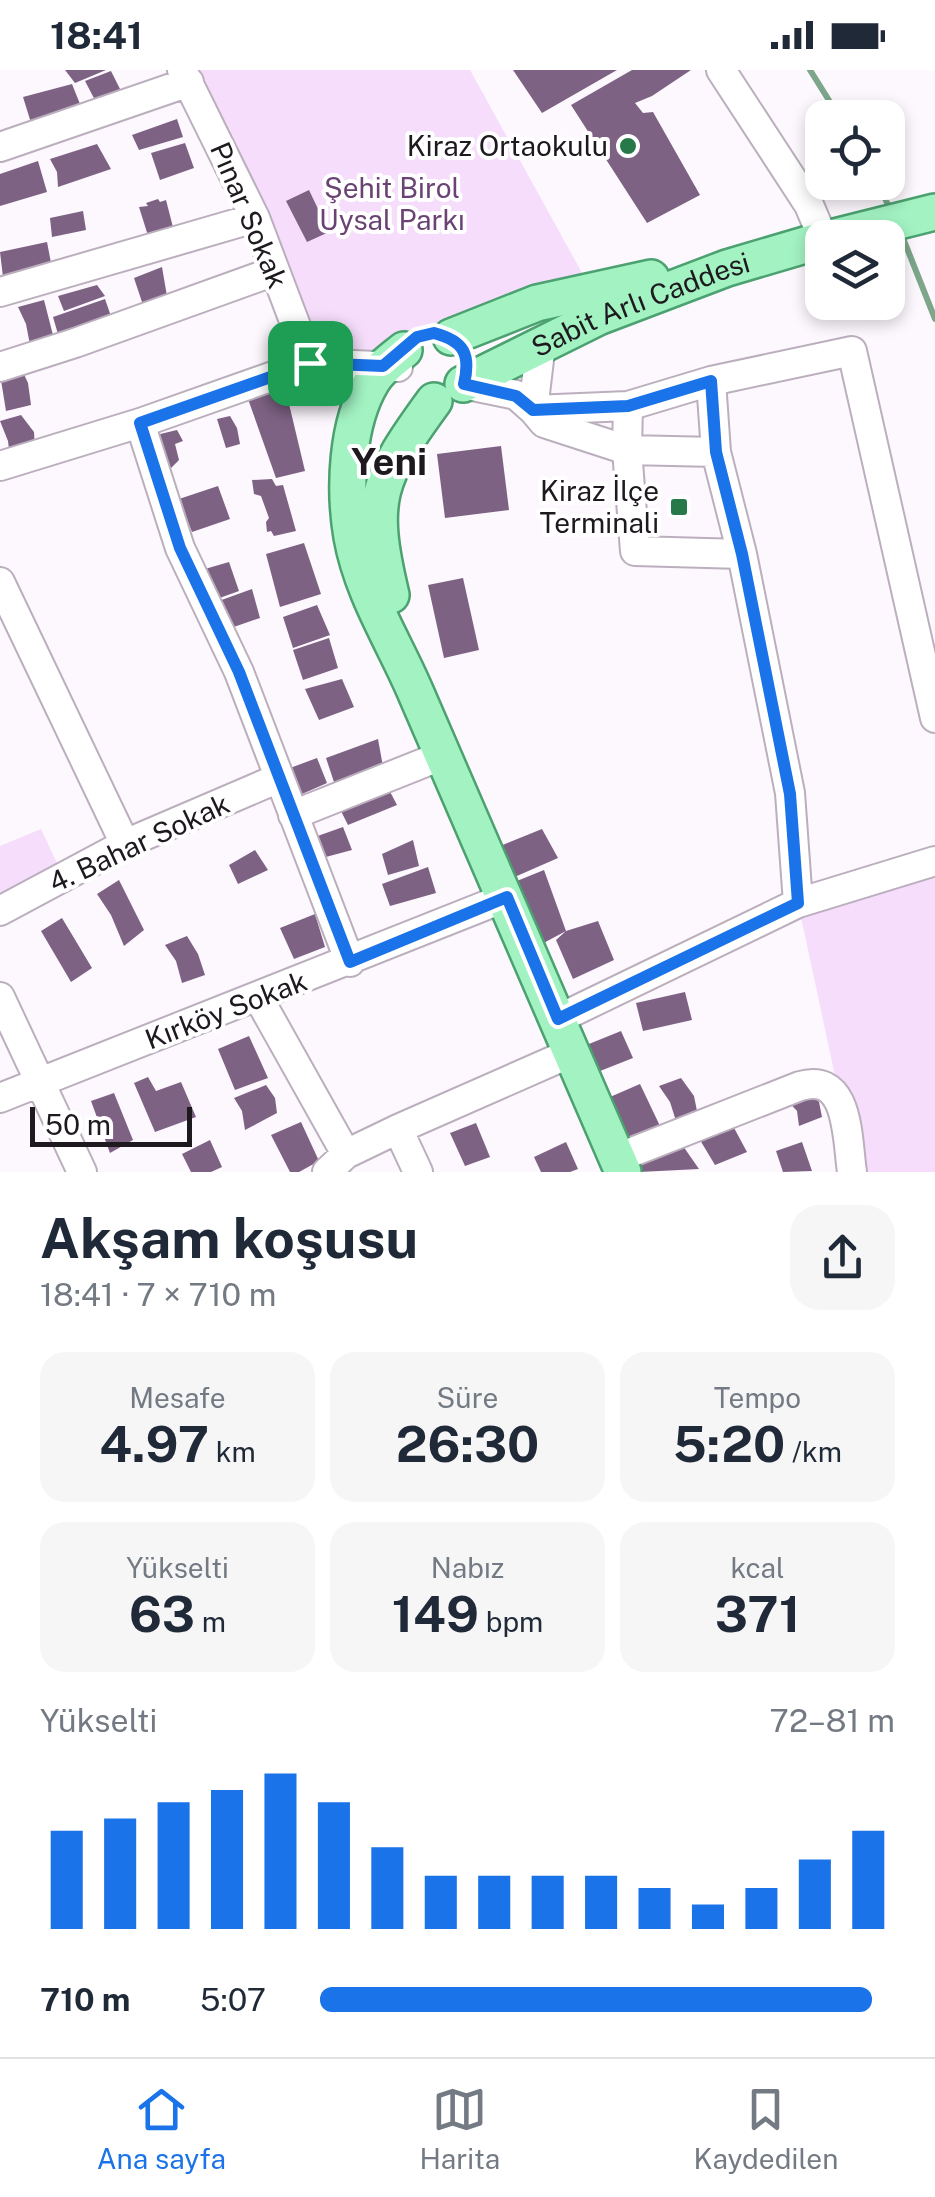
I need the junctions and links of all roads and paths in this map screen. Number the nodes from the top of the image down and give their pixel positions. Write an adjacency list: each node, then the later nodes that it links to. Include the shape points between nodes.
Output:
1 (721, 70): 6 (street)
2 (186, 76): 3 (street); 5 (street, Pınar Sokak)
3 (0, 147)
4 (935, 212): 7 (main road)
5 (255, 218): 8 (street, Pınar Sokak); 9 (street)
6 (817, 220)
7 (902, 220)
8 (275, 270): 13 (street, Pınar Sokak); 14 (street)
9 (0, 292)
10 (451, 337): 11 (main road, Sabit Arlı Caddesi, via 537,304 822,240 727,268); 12 (main road, Sabit Arlı Caddesi, via 417,337); 16 (main road, via 468,367)
11 (541, 344): 16 (main road, Sabit Arlı Caddesi); 18 (street)
12 (396, 361): 13 (street); 16 (main road, via 416,396); 25 (main road, via 362,403 349,493 363,579)
13 (310, 363): 19 (street)
14 (0, 367)
15 (711, 381): 17 (street); 21 (street); 26 (street, via 852,351)
16 (449, 392): 18 (street, via 516,396); 25 (main road, Sabit Arlı Caddesi, via 397,452 382,488 381,554)
17 (628, 406): 18 (street); 20 (street)
18 (533, 410): 20 (street, via 544,422)
19 (140, 423): 22 (street); 28 (street, via 180,548 239,672)
20 (627, 450): 21 (street); 23 (street, via 635,551)
21 (716, 452): 23 (street)
22 (0, 466)
23 (742, 554): 33 (street, via 790,794)
24 (0, 582): 30 (street)
25 (414, 688): 27 (main road)
26 (935, 718)
27 (441, 756): 29 (street); 32 (main road)
28 (279, 778): 29 (street); 30 (street, 4. Bahar Sokak)
29 (294, 815): 35 (street)
30 (125, 844): 34 (street, 4. Bahar Sokak)
31 (935, 861): 33 (street)
32 (507, 897): 35 (street, Kırköy Sokak); 38 (main road)
33 (798, 903): 38 (street)
34 (0, 911)
35 (350, 962): 36 (street, Kırköy Sokak)
36 (258, 997): 40 (street, Kırköy Sokak); 43 (street)
37 (0, 998): 40 (street)
38 (558, 1019): 39 (main road)
39 (572, 1052): 42 (street); 44 (main road)
40 (41, 1082): 41 (street, Kırköy Sokak); 45 (street)
41 (0, 1098)
42 (398, 1128): 43 (street); 46 (street)
43 (336, 1163)
44 (620, 1165): 47 (street, via 817,1084 840,1099)
45 (82, 1172)
46 (418, 1172)
47 (852, 1172)

